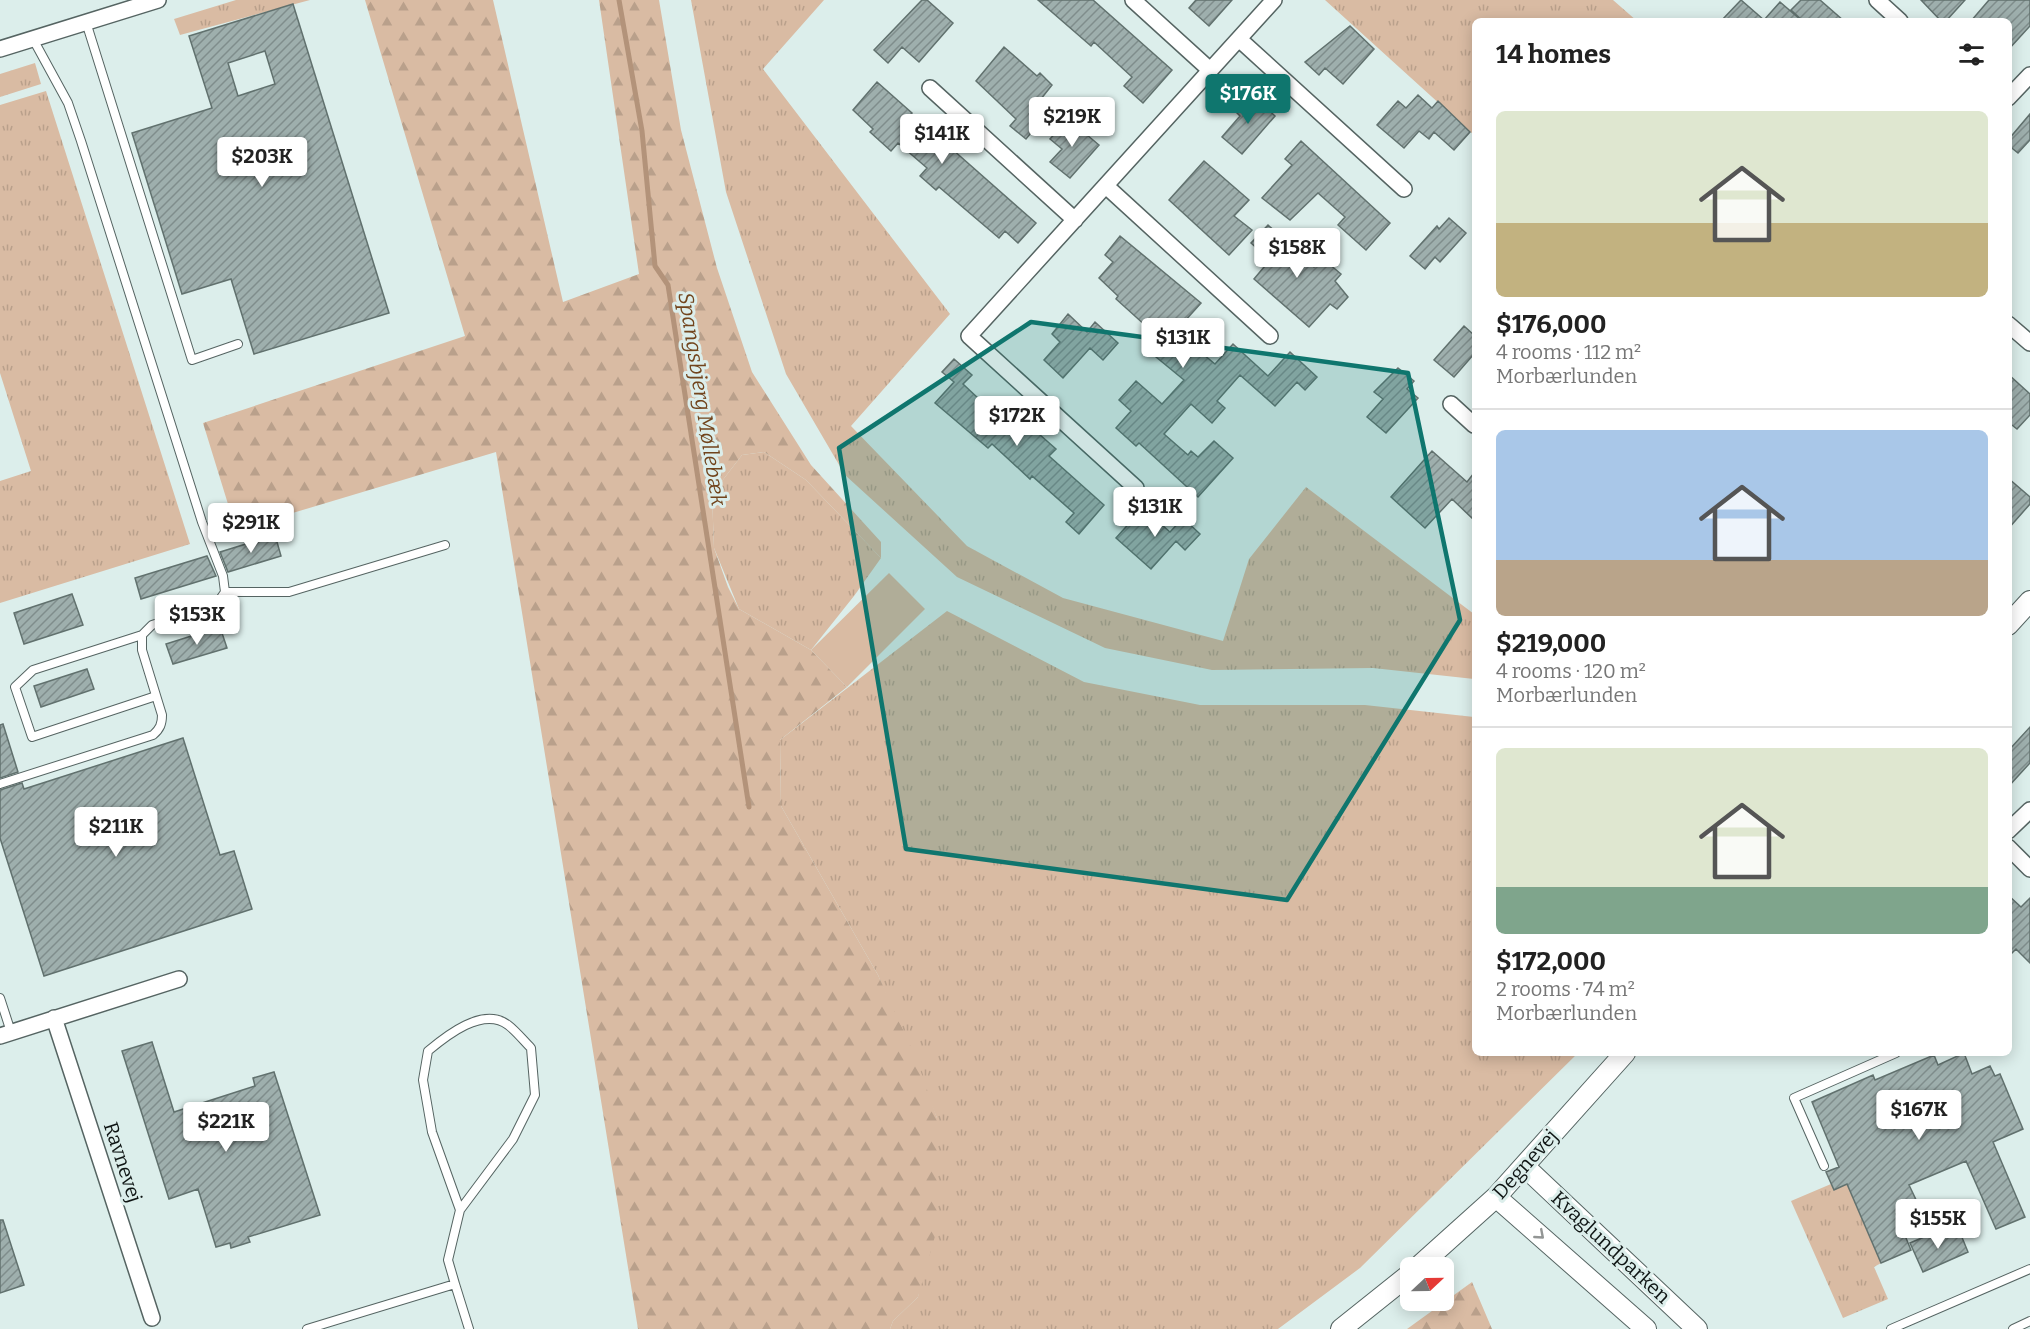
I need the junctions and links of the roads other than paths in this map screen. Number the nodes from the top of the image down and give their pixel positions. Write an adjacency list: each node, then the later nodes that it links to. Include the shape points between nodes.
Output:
1 (158, 0): 6 (street)
2 (1133, 0): 10 (street)
3 (1274, 0): 8 (street)
4 (1877, 0): 5 (street)
5 (1897, 18)
6 (87, 22): 7 (street); 20 (lane, via 192,360)
7 (33, 39): 9 (street); 25 (lane, via 68,103)
8 (1239, 39): 10 (street); 15 (street)
9 (0, 49)
10 (1210, 70): 14 (street)
11 (2029, 78): 13 (street)
12 (930, 88): 16 (street)
13 (2012, 94)
14 (1106, 186): 16 (street); 18 (street)
15 (1404, 189)
16 (1075, 220): 23 (street, via 969,336)
17 (2012, 327): 19 (street)
18 (1270, 336)
19 (2030, 343)
20 (238, 344)
21 (1451, 404): 22 (street)
22 (1472, 423)
23 (1136, 488)
24 (445, 545): 25 (lane, via 289,592)
25 (225, 592): 28 (lane, via 219,602 152,625)
26 (2030, 601): 27 (street)
27 (2012, 621)
28 (142, 635): 29 (lane, via 140,642); 29 (lane, via 33,670 15,687 32,737)
29 (156, 696): 30 (lane, via 162,723 153,735)
30 (0, 784)
31 (2030, 810): 32 (street)
32 (2012, 827)
33 (2012, 851): 34 (street)
34 (2030, 869)
35 (179, 979): 37 (street)
36 (0, 998): 38 (lane)
37 (54, 1018): 38 (street); 50 (street, Ravnevej)
38 (5, 1034)
39 (1622, 1056): 41 (street, Degnevej)
40 (1889, 1056): 42 (lane, via 1794,1098)
41 (1524, 1166): 43 (street, Degnevej); 55 (street, Kvaglundparken)
42 (1824, 1166)
43 (1496, 1197): 45 (street, Degnevej); 54 (street, Kvaglundparken, one-way to 54)
44 (460, 1210): 44 (lane, via 513,1139 535,1095 531,1048 506,1023 484,1019 451,1031 428,1051 423,1080 432,1132); 48 (lane, via 448,1260)
45 (1429, 1257)
46 (2030, 1269): 56 (lane)
47 (1400, 1282): 53 (street)
48 (455, 1284): 51 (lane); 52 (lane)
49 (2030, 1322): 57 (lane)
50 (153, 1324)
51 (307, 1329)
52 (469, 1329)
53 (1341, 1329)
54 (1646, 1329)
55 (1697, 1329)
56 (1891, 1329)
57 (2013, 1329)

